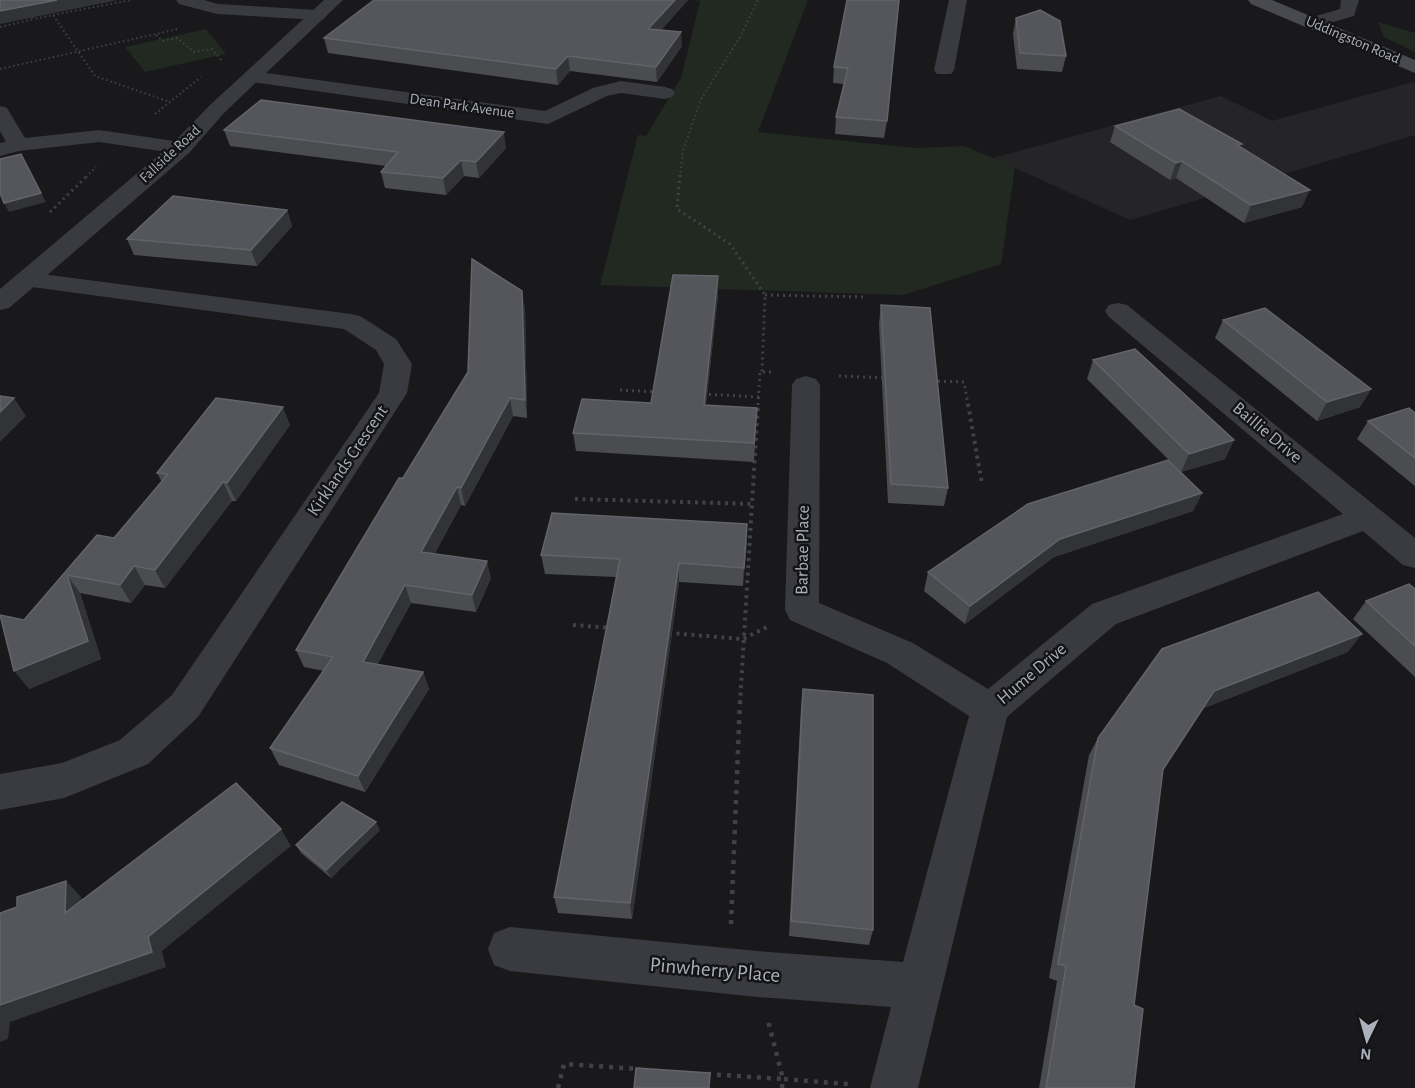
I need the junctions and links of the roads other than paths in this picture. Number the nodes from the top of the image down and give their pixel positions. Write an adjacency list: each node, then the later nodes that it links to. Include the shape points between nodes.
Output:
1 (185, 0): 6 (street, via 217,9)
2 (334, 0): 6 (street, Fallside Road)
3 (958, 0): 9 (street)
4 (1257, 0): 7 (main road, Uddingston Road)
5 (1350, 0): 7 (street, via 1348,12)
6 (318, 15): 10 (street, Fallside Road)
7 (1312, 23): 8 (main road, Uddingston Road)
8 (1415, 67)
9 (944, 70)
10 (247, 82): 11 (street, Dean Park Avenue, via 548,118 600,92 621,87); 13 (street); 15 (street, Fallside Road)
11 (665, 93)
12 (0, 112): 14 (street)
13 (564, 133)
14 (9, 148): 15 (street, via 99,136)
15 (181, 148): 16 (street, Fallside Road)
16 (26, 280): 17 (street, Fallside Road); 23 (street, Kirklands Crescent, via 351,322 386,345 398,364 393,393 185,706 134,752 64,780)
17 (0, 302)
18 (1118, 311): 20 (street, Baillie Drive)
19 (819, 380): 22 (street, Barbae Place, via 802,610 900,653)
20 (1368, 517): 21 (street, Baillie Drive); 22 (street, Hume Drive, via 1104,614)
21 (1415, 556)
22 (990, 709): 25 (street, Hume Drive)
23 (0, 792)
24 (510, 950): 25 (street, Pinwherry Place)
25 (920, 986): 26 (street, Hume Drive)
26 (894, 1088)

